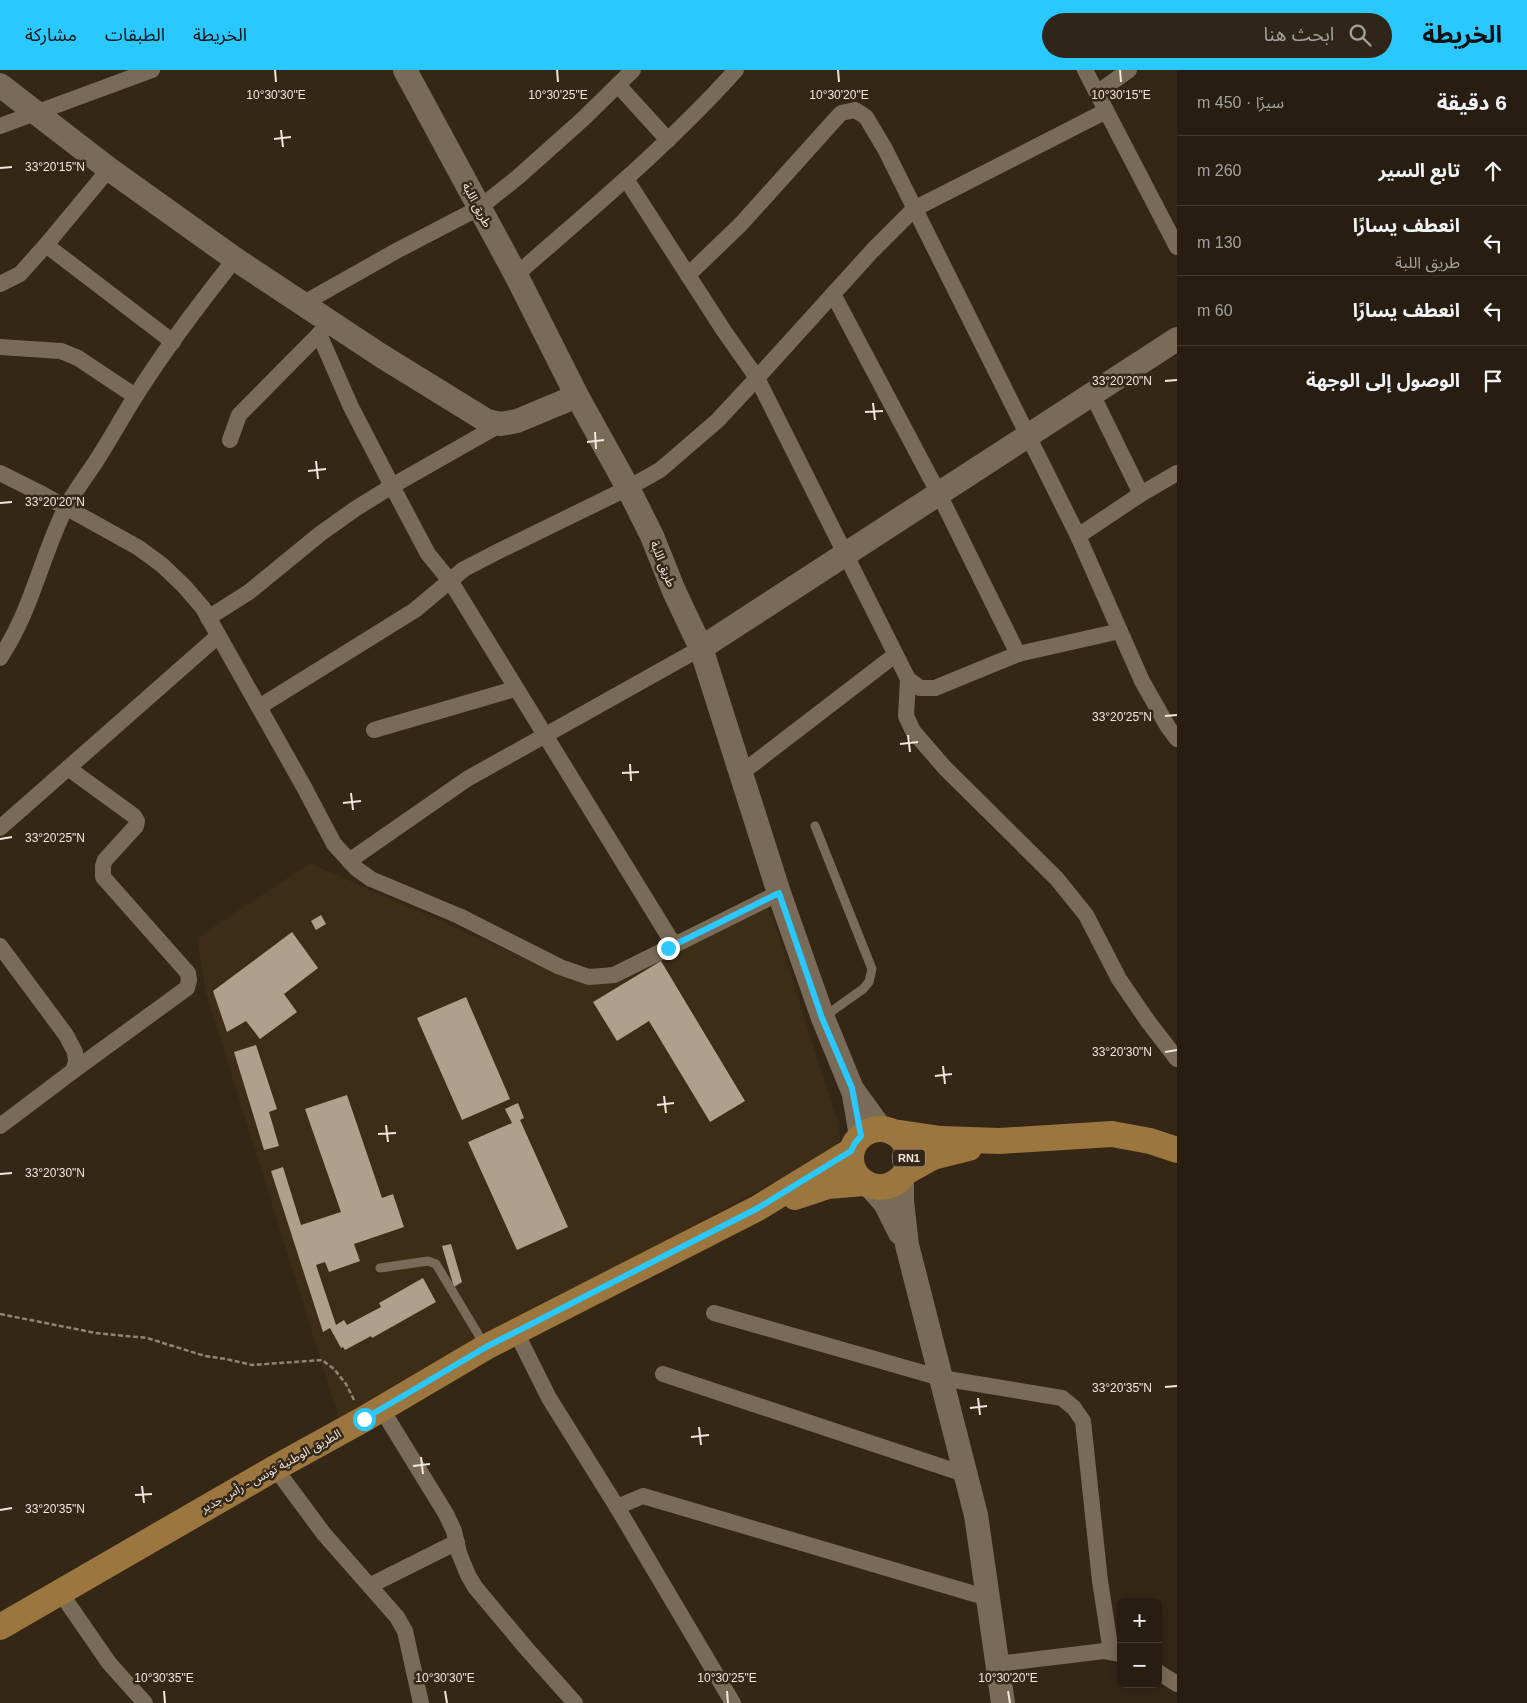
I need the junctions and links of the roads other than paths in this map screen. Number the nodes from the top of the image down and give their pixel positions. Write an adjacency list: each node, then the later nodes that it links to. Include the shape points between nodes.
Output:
1 (152, 70): 11 (street)
2 (406, 70): 16 (main road, طريق اللبة)
3 (633, 70): 8 (street)
4 (736, 70): 13 (street)
5 (1084, 70): 9 (street)
6 (1129, 70): 9 (street)
7 (0, 85): 11 (main road)
8 (618, 85): 13 (street); 16 (street, via 518,177)
9 (1097, 93): 10 (street)
10 (1106, 111): 17 (street); 19 (street)
11 (35, 114): 12 (street); 14 (main road)
12 (0, 126)
13 (668, 140): 15 (street)
14 (108, 169): 18 (street); 20 (main road)
15 (626, 179): 21 (street); 22 (street)
16 (479, 208): 21 (main road, طريق اللبة); 25 (street)
17 (914, 208): 22 (street, via 866,118 855,110 841,113 741,224); 24 (street); 35 (street)
18 (46, 245): 23 (street, via 20,274); 28 (street)
19 (1177, 247)
20 (235, 259): 25 (main road); 28 (street)
21 (516, 274): 33 (main road, طريق اللبة)
22 (688, 274): 30 (street)
23 (0, 284)
24 (833, 294): 30 (street); 41 (street)
25 (304, 303): 26 (main road)
26 (325, 328): 34 (main road, via 380,355 487,421); 36 (street, via 239,415); 39 (street, via 350,407)
27 (1177, 339): 31 (main road)
28 (173, 342): 32 (street)
29 (0, 348): 32 (street, via 61,351 78,358)
30 (757, 378): 40 (street, via 688,447 660,470); 45 (street)
31 (1092, 394): 35 (main road); 42 (street)
32 (135, 396): 43 (street)
33 (577, 396): 34 (main road, via 517,421); 40 (main road, طريق اللبة)
34 (501, 424): 39 (street)
35 (1029, 436): 41 (main road); 44 (street)
36 (230, 440)
37 (0, 473): 43 (street)
38 (1177, 473): 42 (street)
39 (392, 486): 46 (street, via 428,554); 47 (street, via 354,509 249,592)
40 (628, 488): 46 (street, via 464,569); 50 (main road, طريق اللبة)
41 (939, 494): 45 (main road); 51 (street)
42 (1141, 494): 44 (street)
43 (66, 507): 47 (street, via 139,548 162,565 184,586); 53 (street, via 30,601 13,639)
44 (1078, 536): 48 (street)
45 (846, 554): 50 (main road); 52 (street)
46 (450, 582): 55 (street); 56 (street, via 415,610)
47 (208, 618): 49 (street)
48 (1120, 630): 51 (street); 59 (street, via 1142,681)
49 (218, 636): 56 (street); 60 (street)
50 (700, 648): 58 (street); 61 (main road, طريق اللبة)
51 (1018, 654): 54 (street, via 935,688 920,688)
52 (895, 655): 54 (street); 61 (street)
53 (0, 658)
54 (908, 679): 69 (street, via 906,716 912,730 945,768 1056,879 1086,915 1119,979)
55 (515, 689): 57 (street); 58 (street)
56 (259, 708): 64 (street, via 334,844)
57 (374, 730)
58 (544, 736): 64 (street, via 467,779); 66 (street)
59 (1177, 739)
60 (68, 768): 63 (street); 70 (street, via 137,820 136,826 105,860 103,878 172,953 188,973 189,980 187,988)
61 (740, 774): 65 (main road, طريق اللبة)
62 (815, 826): 68 (lane, via 872,969 869,982 863,989)
63 (0, 828)
64 (349, 861): 66 (street, via 371,880 459,916 560,967 589,977 614,975)
65 (779, 893): 66 (street); 68 (main road, طريق اللبة)
66 (674, 945)
67 (0, 946): 70 (street, via 76,1052)
68 (822, 1018): 72 (main road, طريق اللبة)
69 (1177, 1059)
70 (73, 1071): 71 (street)
71 (0, 1126)
72 (872, 1137): 73 (main road, RN1); 75 (main road, RN1, via 901,1138 909,1154); 76 (main road, via 850,1158 854,1173); 77 (main road, الطريق الوطنية تونس - رأس جدير / RN1)
73 (999, 1141): 74 (main road, RN1, via 1112,1134); 75 (main road, RN1, via 933,1157)
74 (1177, 1150)
75 (904, 1175): 76 (main road, RN1, via 888,1187); 78 (main road, via 902,1201)
76 (867, 1185): 77 (main road, الطريق الوطنية تونس - رأس جدير / RN1, via 828,1186); 78 (main road, via 885,1203)
77 (758, 1208): 81 (main road, الطريق الوطنية تونس - رأس جدير / RN1)
78 (907, 1245): 84 (main road)
79 (380, 1268): 82 (lane, via 428,1261 436,1264)
80 (714, 1313): 84 (street)
81 (516, 1332): 82 (main road, الطريق الوطنية تونس - رأس جدير / RN1); 88 (street, via 549,1398)
82 (486, 1347): 85 (main road, الطريق الوطنية تونس - رأس جدير / RN1)
83 (663, 1374): 87 (street)
84 (942, 1378): 87 (main road); 94 (street, via 1062,1398 1083,1420 1100,1582)
85 (372, 1413): 86 (main road, الطريق الوطنية تونس - رأس جدير / RN1); 89 (street, via 446,1514)
86 (275, 1468): 90 (street, via 324,1534); 91 (main road, الطريق الوطنية تونس - رأس جدير / RN1)
87 (967, 1475): 92 (main road)
88 (616, 1507): 92 (street, via 643,1496); 101 (street)
89 (457, 1542): 90 (street); 98 (street, via 468,1575)
90 (371, 1585): 100 (street, via 405,1631)
91 (60, 1592): 93 (main road, الطريق الوطنية تونس - رأس جدير / RN1); 99 (street, via 109,1663)
92 (988, 1598): 95 (main road)
93 (0, 1627)
94 (1116, 1653): 95 (street, via 1104,1651)
95 (997, 1664): 102 (main road)
96 (1162, 1675): 97 (street)
97 (1177, 1684)
98 (564, 1699)
99 (144, 1703)
100 (420, 1703)
101 (733, 1703)
102 (1002, 1703)

